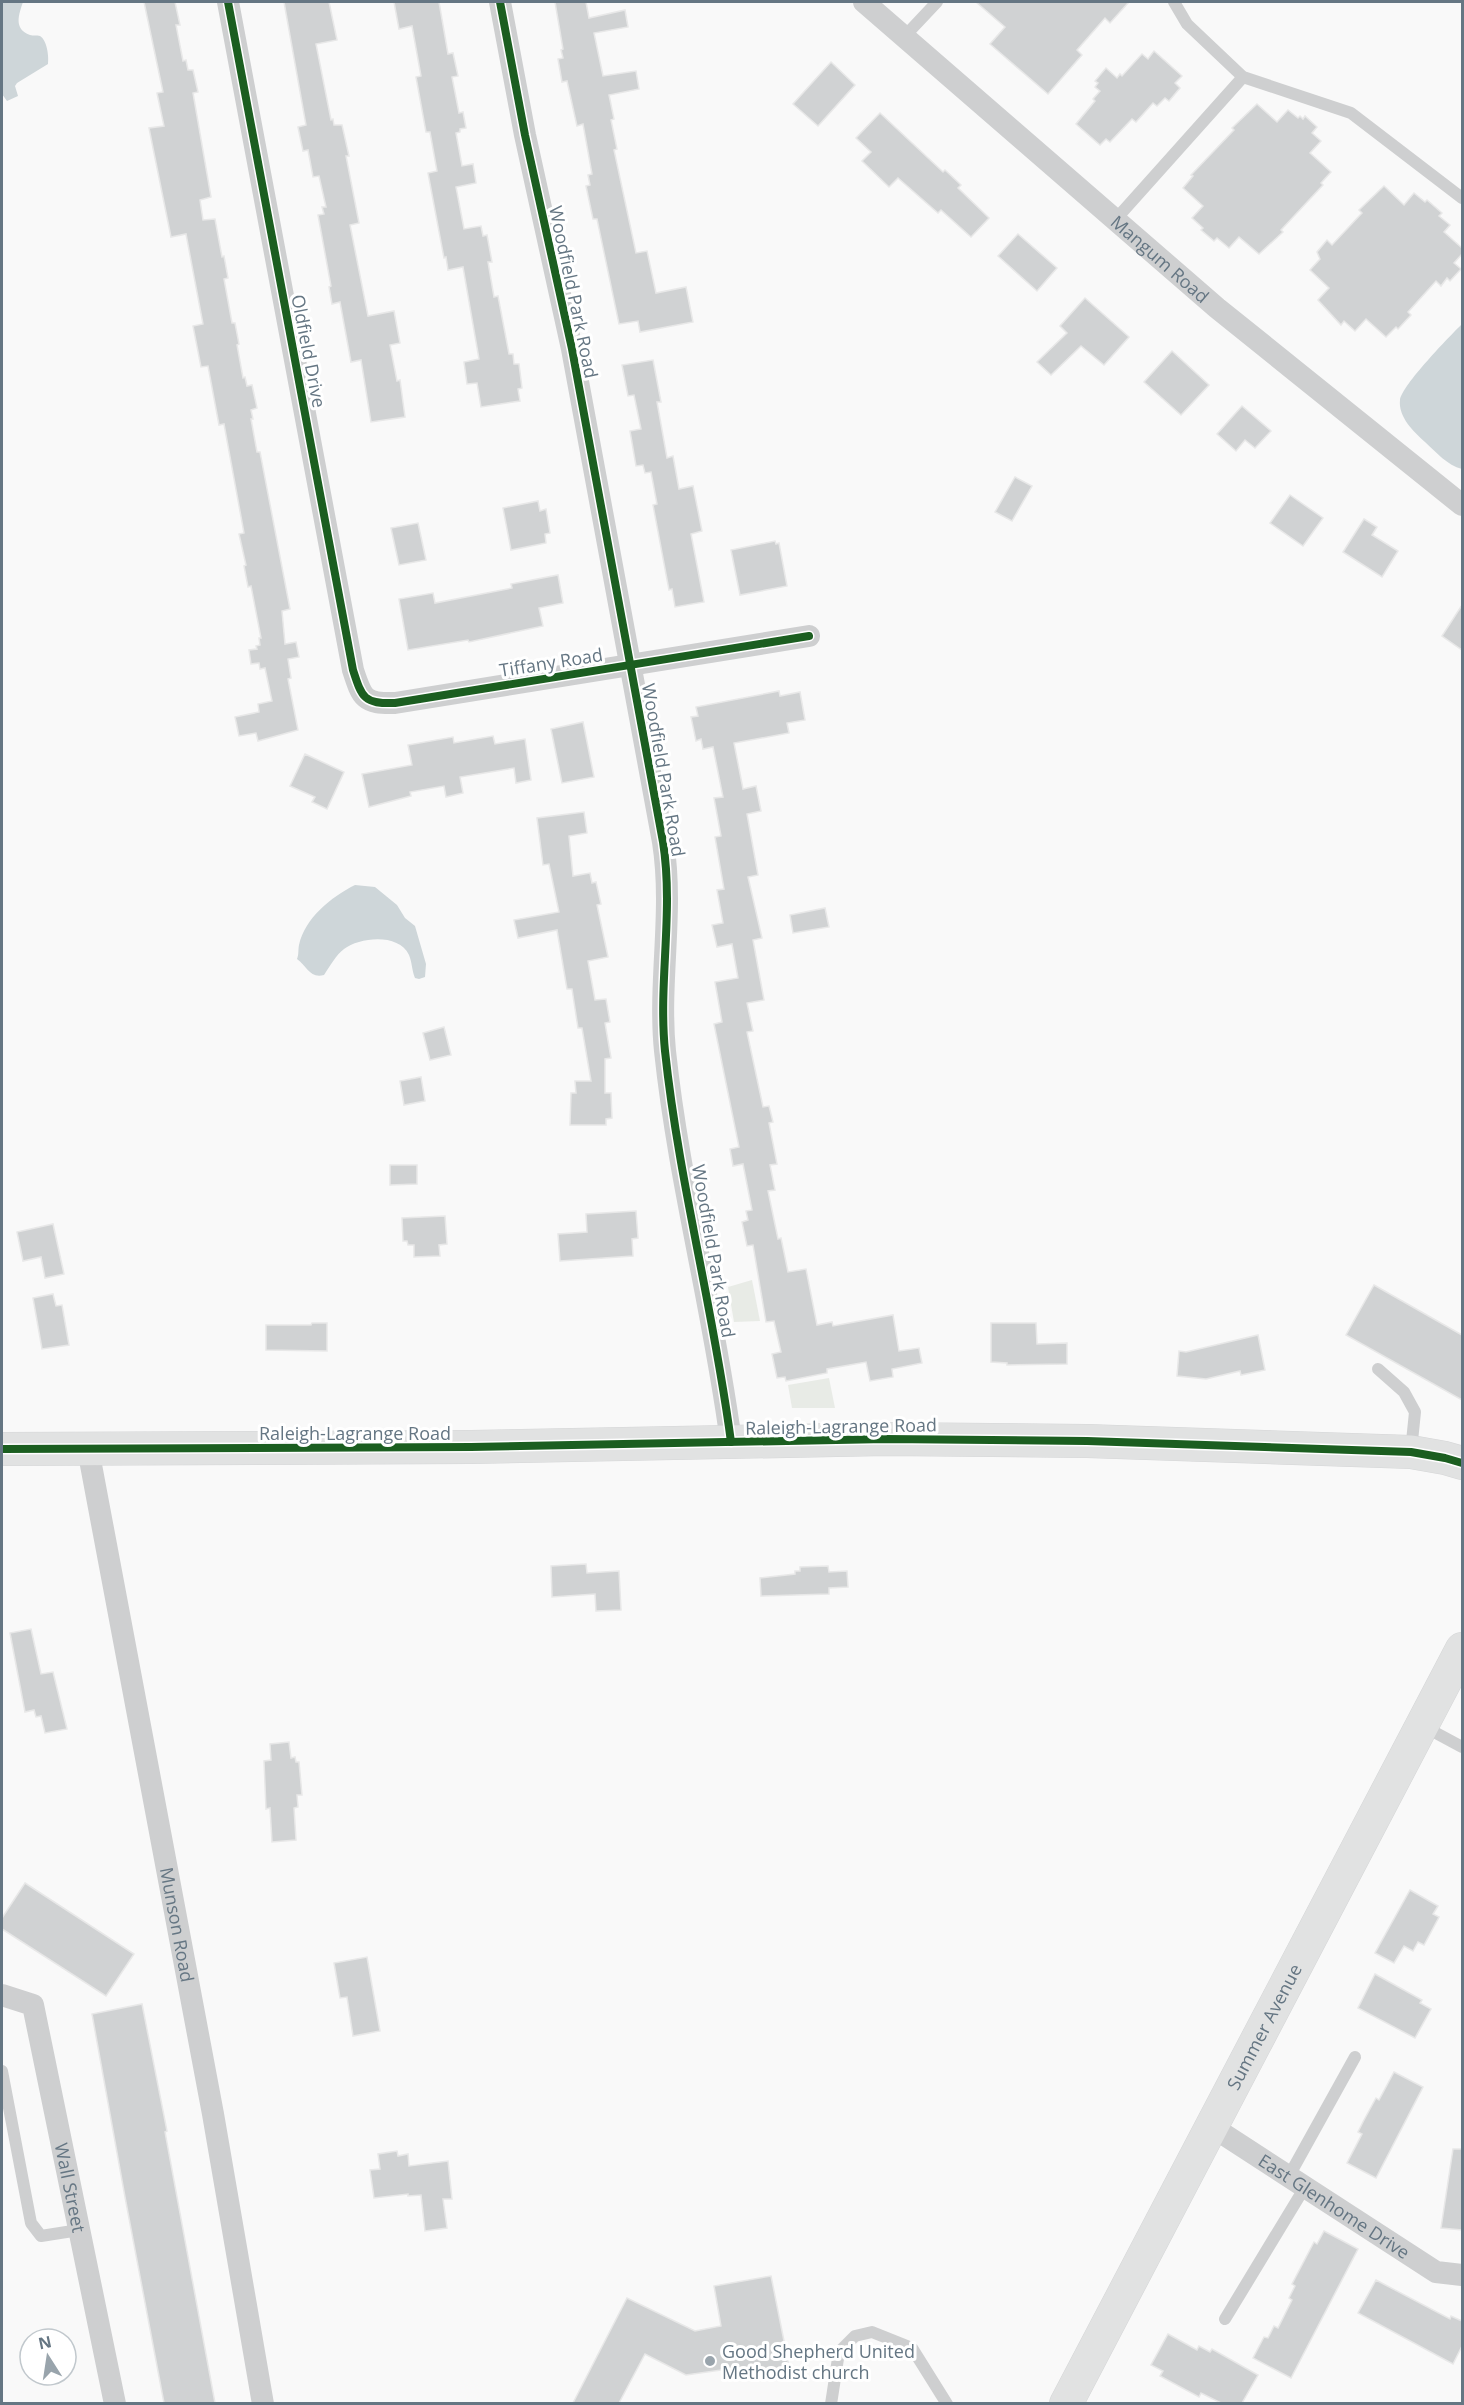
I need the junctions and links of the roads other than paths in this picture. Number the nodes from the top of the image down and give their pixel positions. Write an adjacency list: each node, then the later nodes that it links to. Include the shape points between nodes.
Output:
1 (228, 2): 13 (street, Oldfield Drive, via 353,670 362,695)
2 (500, 2): 12 (street, Woodfield Park Road, via 572,349)
3 (864, 2): 6 (street, Mangum Road)
4 (1173, 2): 7 (lane, via 1187,24)
5 (934, 5): 6 (lane)
6 (904, 38): 9 (street, Mangum Road)
7 (1244, 77): 8 (lane, via 1351,113); 9 (lane)
8 (1462, 198)
9 (1116, 219): 10 (street, Mangum Road, via 1217,308)
10 (1462, 505)
11 (809, 636): 12 (street, Tiffany Road)
12 (630, 665): 13 (street, Tiffany Road, via 395,703); 15 (street, Woodfield Park Road, via 665,857 663,1016 669,1082)
13 (369, 701)
14 (1378, 1369): 18 (lane, via 1404,1392 1415,1412)
15 (731, 1442): 17 (main road, Raleigh-Lagrange Road); 18 (main road, Raleigh-Lagrange Road, via 1087,1441)
16 (2, 1449): 17 (main road, Raleigh-Lagrange Road)
17 (88, 1449): 32 (street, Munson Road)
18 (1411, 1452): 19 (main road, Raleigh-Lagrange Road)
19 (1462, 1463)
20 (1462, 1649): 21 (main road, Summer Avenue)
21 (1422, 1725): 22 (lane); 26 (main road, Summer Avenue)
22 (1462, 1747)
23 (2, 1995): 28 (street, Wall Street, via 33,2005)
24 (1355, 2057): 27 (lane)
25 (2, 2071): 28 (lane, via 31,2223 41,2236)
26 (1211, 2126): 27 (street, East Glenhome Drive); 35 (main road, Summer Avenue)
27 (1297, 2182): 29 (street, East Glenhome Drive, via 1436,2272); 30 (lane)
28 (79, 2230): 31 (street, Wall Street)
29 (1462, 2276)
30 (1225, 2319)
31 (115, 2403)
32 (263, 2403)
33 (831, 2403): 34 (lane, via 839,2352 855,2336 872,2332 912,2348)
34 (947, 2403)
35 (1066, 2403)

